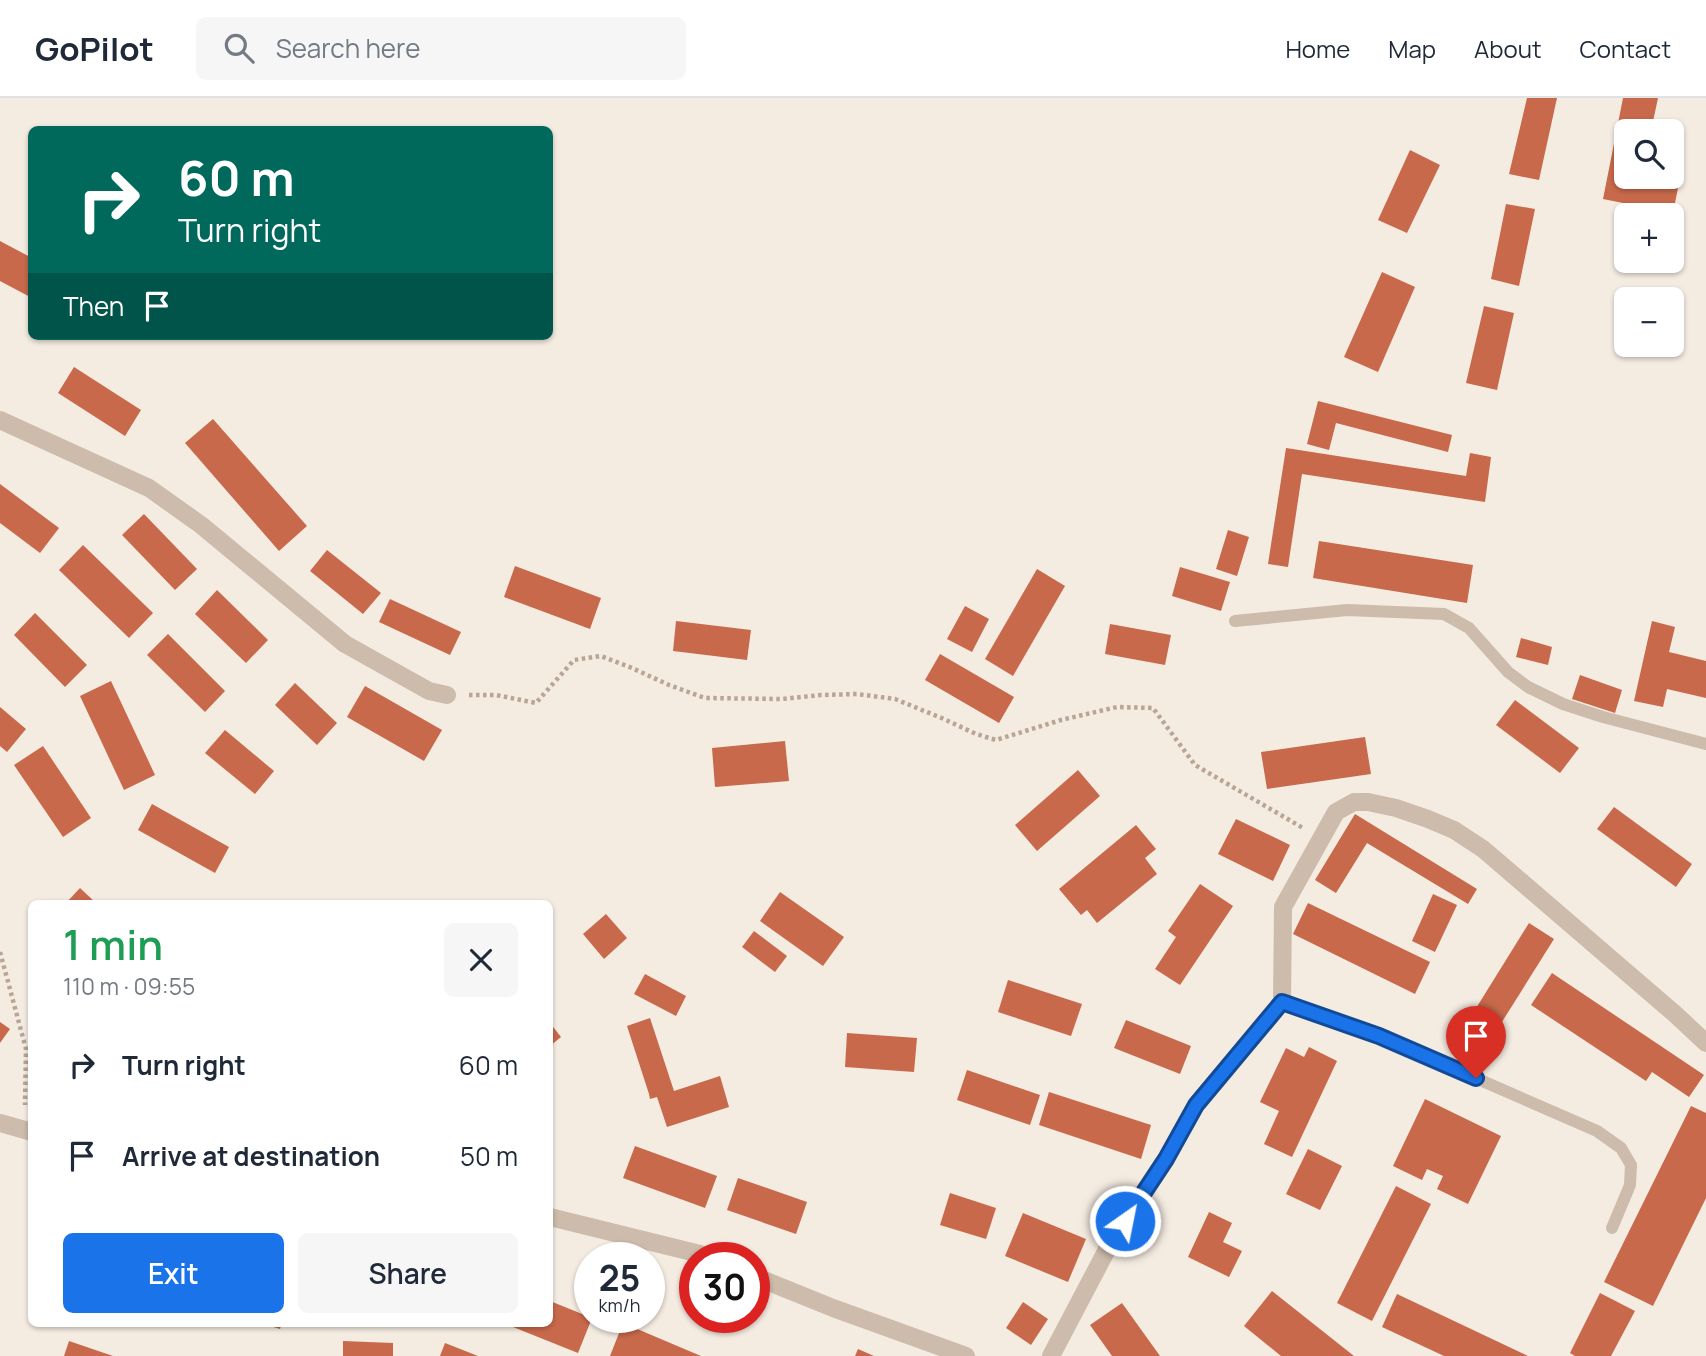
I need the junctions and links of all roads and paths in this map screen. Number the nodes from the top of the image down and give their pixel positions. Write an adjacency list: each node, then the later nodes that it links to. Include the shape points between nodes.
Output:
1 (0, 420): 3 (street, via 149,488 345,644 429,691)
2 (1235, 621): 4 (lane, via 1347,610 1444,614 1469,628 1528,687 1603,717)
3 (447, 695): 5 (path, via 496,695 536,704 574,660 601,656 705,698 857,694 895,699 996,740 1117,707 1153,708 1195,765)
4 (1706, 744)
5 (1321, 838): 7 (street, via 1283,907); 8 (street, via 1336,812 1368,802 1454,830 1483,849)
6 (0, 952): 10 (path, via 26,1049)
7 (1282, 1002): 12 (lane, via 1379,1036 1597,1131 1621,1148 1632,1165 1630,1185); 16 (street, via 1196,1105 1111,1242)
8 (1706, 1043)
9 (0, 1123): 10 (street)
10 (28, 1131)
11 (553, 1218): 13 (street)
12 (1612, 1228)
13 (679, 1249)
14 (770, 1282): 15 (street)
15 (967, 1356)
16 (1051, 1356)

